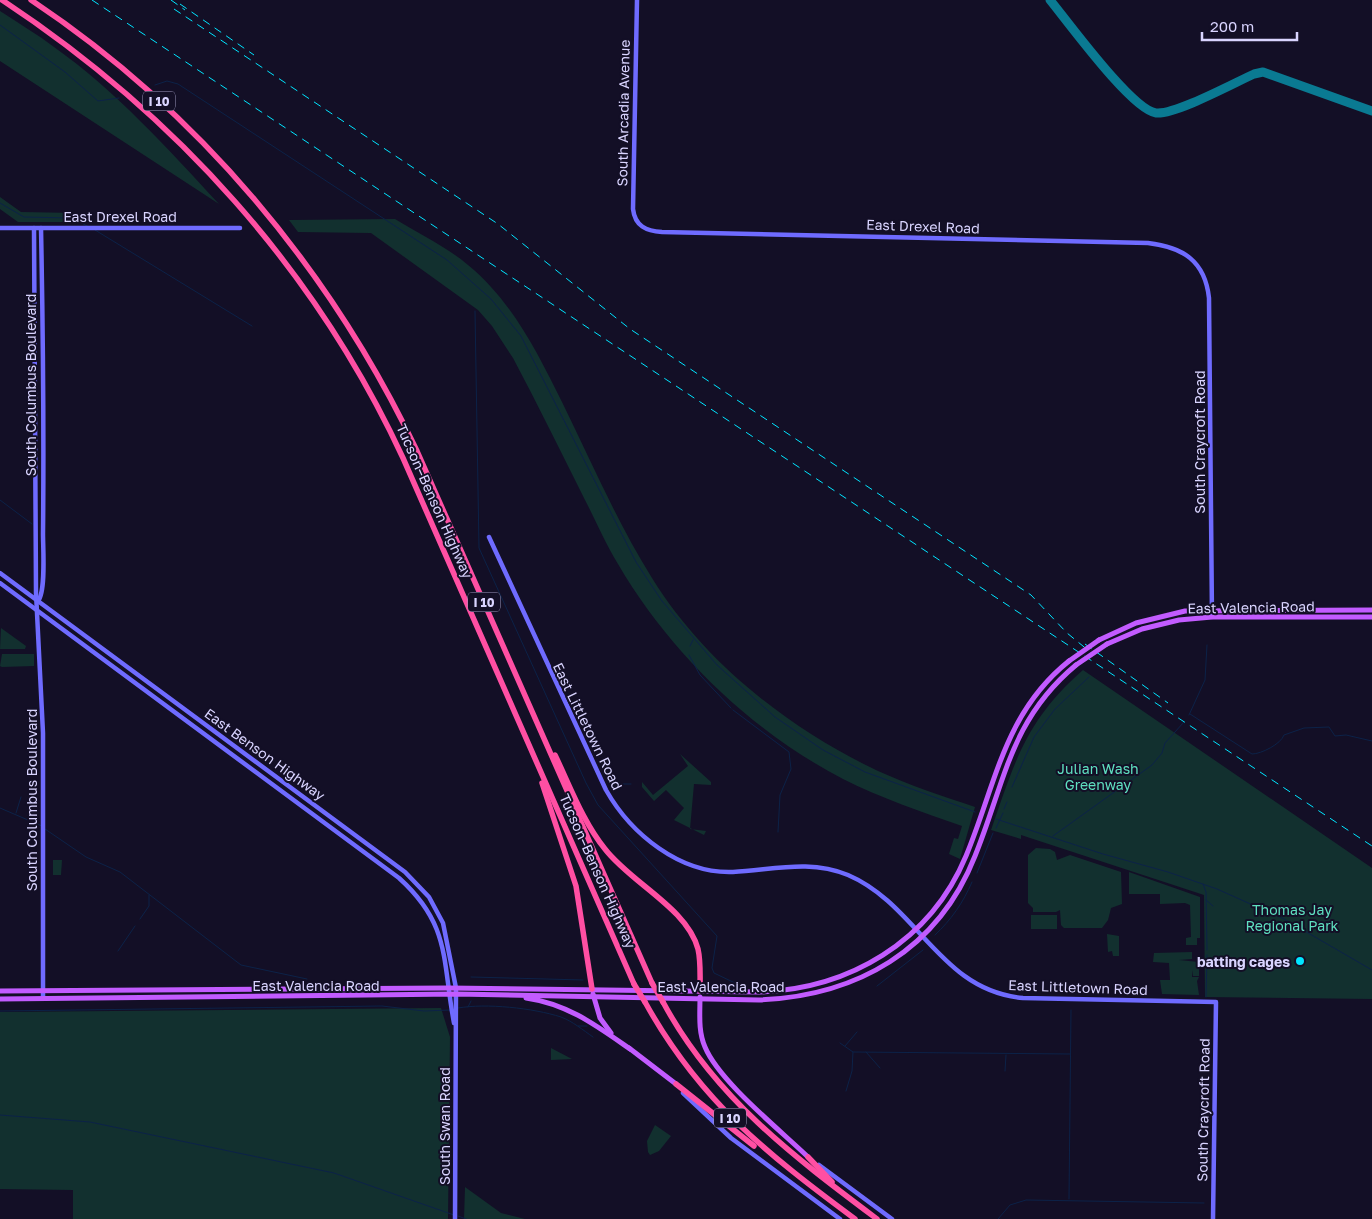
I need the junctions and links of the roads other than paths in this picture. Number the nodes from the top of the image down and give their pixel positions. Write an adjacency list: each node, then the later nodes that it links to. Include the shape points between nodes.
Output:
1 (1, 0): 20 (highway, Tucson–Benson Highway / I 10, via 90,63 139,104 205,168 251,219 327,321 376,403 406,464)
2 (31, 0): 19 (highway, Tucson–Benson Highway / I 10, via 101,51 169,110 220,161 286,237 336,306 391,399 421,459)
3 (637, 0): 4 (street, South Arcadia Avenue, via 633,208)
4 (639, 225): 9 (street, East Drexel Road, via 662,232 1148,242 1181,250)
5 (0, 228): 6 (street, East Drexel Road)
6 (34, 228): 7 (street, East Drexel Road); 13 (street, South Columbus Boulevard)
7 (41, 228): 8 (street, East Drexel Road); 13 (street, South Columbus Boulevard, via 43,536 42,590)
8 (240, 228)
9 (1199, 268): 14 (street, South Craycroft Road, via 1205,278 1209,298)
10 (489, 537): 21 (street, East Littletown Road, via 596,772 614,805 643,834 682,863 715,871 805,865 838,871 872,888)
11 (0, 574): 13 (street, East Benson Highway)
12 (0, 583): 16 (street, East Benson Highway)
13 (38, 602): 16 (street, South Columbus Boulevard); 24 (street, East Benson Highway, via 412,878 429,897 443,923)
14 (1212, 610): 15 (main road, East Valencia Road); 17 (street, South Craycroft Road); 21 (main road, East Valencia Road, bridge, via 1149,618 1099,640 1069,661 1043,686 1018,720 1004,748 962,866 942,899)
15 (1372, 610)
16 (39, 613): 23 (street, East Benson Highway, via 415,892 426,906 441,938); 26 (street, South Columbus Boulevard, via 44,821)
17 (1212, 617): 18 (main road, East Valencia Road); 22 (main road, East Valencia Road, bridge, via 1164,623 1107,644 1076,665 1048,692 1024,725 1011,753 967,874 953,899)
18 (1372, 617)
19 (503, 647): 28 (highway, via 597,839 623,870 678,915 692,933 699,956); 41 (highway, Tucson–Benson Highway / I 10, bridge, via 663,1002 695,1053 739,1106 782,1147)
20 (526, 739): 25 (highway, via 574,878); 42 (highway, Tucson–Benson Highway / I 10, bridge, via 634,984 676,1052 722,1109 777,1161)
21 (916, 929): 22 (street, East Littletown Road); 28 (main road, East Valencia Road, via 874,960 818,985 775,991)
22 (923, 936): 34 (main road, East Valencia Road, via 884,966 831,990 776,999); 36 (street, East Littletown Road, via 965,978 1006,996)
23 (448, 988): 24 (main road, East Valencia Road); 26 (main road, East Valencia Road); 29 (street, East Benson Highway)
24 (456, 988): 25 (main road, East Valencia Road); 30 (street, East Benson Highway)
25 (592, 988): 28 (main road, East Valencia Road); 32 (main road)
26 (43, 990): 27 (main road, East Valencia Road); 33 (street, South Columbus Boulevard)
27 (0, 991)
28 (700, 991): 34 (main road)
29 (449, 994): 30 (main road, East Valencia Road); 33 (main road, East Valencia Road); 37 (street, South Swan Road)
30 (456, 994): 31 (main road, East Valencia Road); 37 (street, South Swan Road)
31 (504, 996): 32 (main road, East Valencia Road); 38 (main road, via 543,1000 568,1008)
32 (593, 996): 34 (main road, East Valencia Road); 38 (main road, via 604,1025)
33 (43, 998): 35 (main road, East Valencia Road)
34 (700, 998): 40 (main road, via 701,1033 710,1055 748,1101)
35 (0, 999)
36 (1216, 1002): 48 (street, South Craycroft Road)
37 (454, 1009): 43 (street, South Swan Road)
38 (630, 1049): 39 (main road)
39 (676, 1084): 42 (highway, via 773,1161); 44 (street, via 727,1134)
40 (808, 1157): 41 (highway); 47 (street)
41 (848, 1198): 46 (highway, Tucson–Benson Highway / I 10)
42 (842, 1209): 45 (highway, Tucson–Benson Highway / I 10)
43 (455, 1219)
44 (840, 1219)
45 (855, 1219)
46 (876, 1219)
47 (892, 1219)
48 (1213, 1219)

